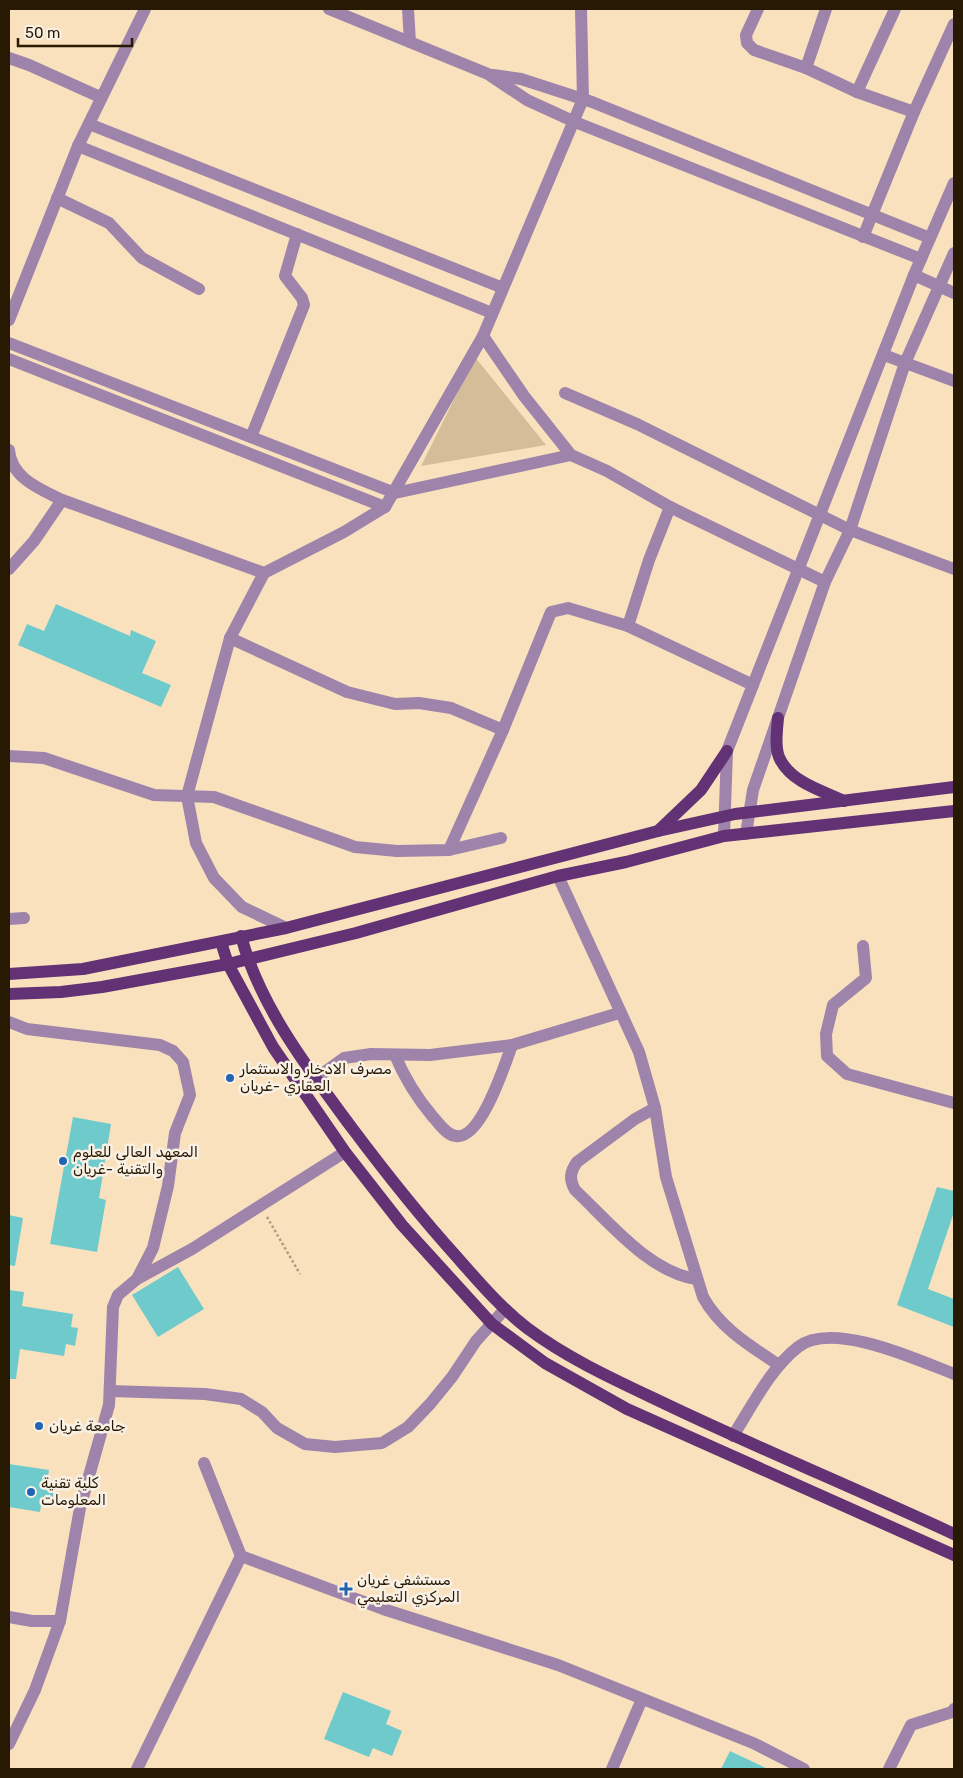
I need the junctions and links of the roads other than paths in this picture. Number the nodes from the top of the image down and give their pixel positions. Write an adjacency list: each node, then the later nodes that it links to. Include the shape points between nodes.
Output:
1 (145, 9): 14 (street)
2 (329, 9): 9 (street)
3 (408, 9): 9 (street)
4 (581, 9): 15 (street)
5 (758, 9): 11 (street, via 746,34 747,43 754,50)
6 (826, 9): 11 (street)
7 (895, 9): 13 (street)
8 (954, 24): 16 (street)
9 (410, 42): 12 (street)
10 (9, 58): 14 (street)
11 (806, 68): 13 (street)
12 (488, 74): 15 (street, via 521,80); 17 (street, via 527,100)
13 (857, 92): 16 (street)
14 (100, 98): 18 (street)
15 (584, 99): 17 (street); 22 (street)
16 (914, 112): 22 (street)
17 (575, 122): 24 (street); 30 (street)
18 (89, 124): 19 (street); 30 (street)
19 (78, 146): 21 (street); 23 (street)
20 (954, 183): 25 (street)
21 (57, 198): 31 (street, via 109,223 142,258); 34 (street)
22 (874, 214): 24 (street); 25 (street)
23 (297, 234): 33 (street); 42 (street, via 285,276 304,305)
24 (864, 237): 27 (street)
25 (930, 238): 27 (street)
26 (954, 253): 29 (street)
27 (921, 259): 28 (street)
28 (914, 275): 29 (street); 37 (street)
29 (939, 287): 32 (street); 39 (street)
30 (503, 288): 33 (street)
31 (199, 289)
32 (954, 293)
33 (492, 313): 35 (street)
34 (9, 320)
35 (483, 336): 45 (street, via 524,396); 46 (street)
36 (9, 343): 42 (street)
37 (884, 355): 39 (street); 50 (street)
38 (9, 359): 49 (street)
39 (905, 363): 40 (street); 51 (street)
40 (954, 381)
41 (565, 393): 50 (street, via 637,424)
42 (251, 437): 46 (street)
43 (9, 450): 44 (street)
44 (9, 454): 47 (street, via 18,473 32,485)
45 (571, 455): 46 (street); 48 (street, via 607,471)
46 (395, 493): 49 (street)
47 (62, 500): 52 (street, via 34,541); 55 (street)
48 (670, 507): 54 (street); 57 (street)
49 (385, 508): 55 (street)
50 (821, 514): 51 (street); 54 (street)
51 (850, 530): 53 (street); 56 (street)
52 (9, 569)
53 (954, 569)
54 (799, 570): 56 (street); 59 (street)
55 (264, 572): 58 (street)
56 (825, 582): 60 (street)
57 (628, 626): 59 (street); 61 (street, via 568,608 551,612)
58 (230, 638): 61 (street, via 347,692 395,704 419,703 451,708); 65 (street)
59 (754, 685): 62 (street)
60 (778, 718): 66 (main road, via 780,761 808,785); 68 (street)
61 (503, 730): 74 (street)
62 (727, 750): 69 (street); 70 (main road, via 701,790)
63 (9, 756): 65 (street, via 44,758 154,795)
64 (954, 787): 66 (main road)
65 (187, 796): 74 (street, via 222,800 356,847 397,851); 78 (street, via 196,844 214,878 242,906)
66 (844, 801): 68 (main road)
67 (954, 811): 71 (main road)
68 (748, 812): 69 (main road); 71 (street)
69 (725, 817): 70 (main road); 72 (street)
70 (658, 831): 78 (main road)
71 (746, 834): 72 (main road)
72 (724, 836): 75 (main road)
73 (501, 838): 74 (street)
74 (449, 850)
75 (558, 876): 82 (main road); 86 (street)
76 (24, 918): 77 (street)
77 (9, 919)
78 (286, 928): 79 (main road)
79 (241, 936): 80 (main road); 82 (main road)
80 (221, 942): 83 (main road); 84 (main road, via 83,969)
81 (863, 946): 91 (street, via 866,978 833,1005 826,1034 827,1056 847,1074)
82 (247, 960): 83 (main road); 90 (main road, via 269,1004)
83 (228, 964): 85 (main road, via 102,988); 93 (main road, via 273,1047)
84 (9, 974)
85 (9, 994)
86 (620, 1013): 88 (street); 92 (street, via 639,1052)
87 (9, 1022): 94 (street, via 27,1029 160,1045 173,1051 183,1062 190,1095 175,1133 168,1186 153,1248)
88 (512, 1045): 89 (street, via 430,1055); 89 (street, via 482,1116 464,1135 455,1136 447,1132 414,1095)
89 (395, 1055): 90 (street, via 344,1058)
90 (315, 1079): 96 (main road, via 436,1234)
91 (954, 1103)
92 (655, 1108): 95 (street, via 666,1177); 95 (street, via 577,1162 571,1171 571,1183 650,1260 683,1277)
93 (345, 1152): 94 (street, via 192,1249); 97 (main road, via 402,1225)
94 (137, 1279): 100 (street, via 118,1295 113,1307)
95 (696, 1279): 98 (street, via 715,1315 746,1343)
96 (505, 1309): 97 (street); 101 (main road, via 595,1370)
97 (492, 1324): 100 (street, via 430,1404 408,1427 382,1443 335,1447 305,1444 277,1428 262,1412 241,1399 205,1394); 104 (main road, via 544,1363 627,1409)
98 (779, 1365): 99 (street, via 799,1346 815,1338 828,1338 876,1346); 101 (street)
99 (954, 1374)
100 (110, 1391): 109 (street, via 109,1405 80,1508)
101 (733, 1436): 103 (main road)
102 (204, 1463): 107 (street)
103 (865, 1492): 104 (main road); 105 (main road)
104 (856, 1511): 106 (main road)
105 (954, 1534)
106 (954, 1555)
107 (241, 1556): 110 (street, via 383,1608 558,1665); 114 (street)
108 (9, 1616): 109 (street, via 32,1621)
109 (60, 1621): 112 (street, via 35,1690)
110 (642, 1699): 113 (street, via 753,1743); 115 (street)
111 (954, 1709): 116 (street, via 911,1725)
112 (9, 1744)
113 (800, 1768)
114 (137, 1769)
115 (612, 1769)
116 (889, 1769)

